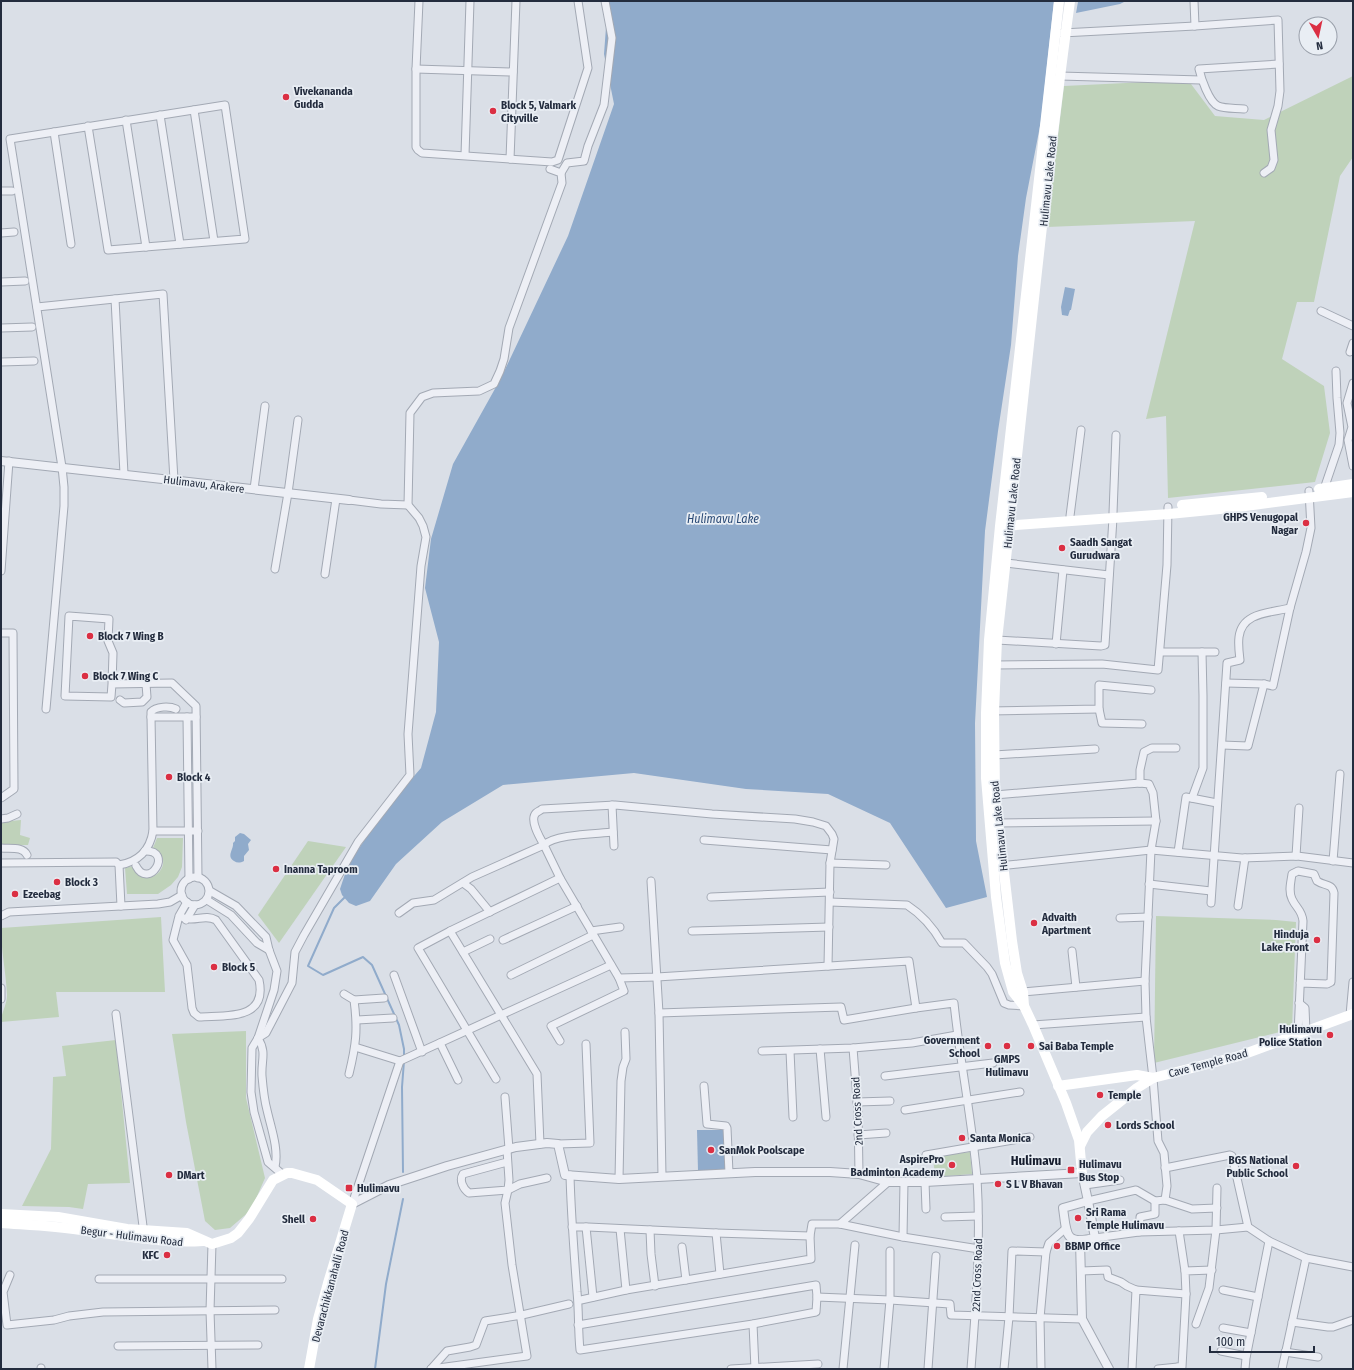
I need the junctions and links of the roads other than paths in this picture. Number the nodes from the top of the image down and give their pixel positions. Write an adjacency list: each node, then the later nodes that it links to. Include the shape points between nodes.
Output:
1 (419, 1): 13 (street)
2 (470, 1): 14 (street)
3 (516, 1): 15 (street)
4 (578, 1): 25 (street, via 588,68 558,160 552,162)
5 (605, 1): 27 (street, via 612,38 604,105 584,161 567,163)
6 (1059, 1): 9 (main road)
7 (1070, 1): 9 (main road, Hulimavu Lake Road)
8 (1194, 1): 10 (street)
9 (1063, 15): 11 (main road, Hulimavu Lake Road)
10 (1194, 26): 11 (street); 12 (street, via 1278,20)
11 (1061, 32): 16 (main road, Hulimavu Lake Road); 72 (main road, Hulimavu Lake Road)
12 (1279, 64): 17 (street, via 1199,69); 28 (street, via 1280,91 1271,130 1274,160 1271,168)
13 (416, 69): 14 (street); 24 (street, via 416,147 422,153)
14 (468, 71): 15 (street); 24 (street)
15 (513, 72): 25 (street)
16 (1060, 76): 17 (street); 72 (main road, Hulimavu Lake Road)
17 (1201, 80): 18 (street, via 1218,106)
18 (1244, 109)
19 (194, 110): 20 (street); 33 (street); 33 (street, via 225,105 245,239)
20 (160, 115): 21 (street); 35 (street)
21 (126, 120): 22 (street); 36 (street)
22 (88, 126): 23 (street); 36 (street, via 108,250)
23 (54, 132): 34 (street); 40 (street, via 10,139)
24 (465, 155): 25 (street)
25 (510, 159)
26 (550, 169): 27 (street)
27 (561, 173): 68 (street, via 562,183 510,328 504,359 494,384 479,391 433,393 422,396 410,413)
28 (1264, 173)
29 (1, 191): 30 (street)
30 (12, 191)
31 (14, 232): 32 (street)
32 (1, 233)
33 (214, 241): 35 (street)
34 (71, 244)
35 (180, 244): 36 (street)
36 (146, 247)
37 (25, 281): 38 (street)
38 (1, 282)
39 (115, 299): 40 (street); 58 (street); 59 (street, via 162,294)
40 (37, 307): 57 (street)
41 (1321, 311): 42 (street)
42 (1353, 326)
43 (32, 327): 44 (street)
44 (1, 328)
45 (1353, 343): 46 (street)
46 (1350, 352)
47 (34, 361): 48 (street)
48 (1, 362)
49 (1336, 371): 62 (street, via 1339,445)
50 (1353, 384): 56 (street, via 1347,404 1352,427 1348,440)
51 (265, 406): 61 (street)
52 (298, 420): 64 (street)
53 (1081, 430): 70 (street)
54 (1116, 435): 71 (street)
55 (5, 461): 57 (street, Hulimavu, Arakere); 76 (street)
56 (1353, 466)
57 (62, 467): 58 (street, Hulimavu, Arakere); 93 (street, via 64,506)
58 (124, 474): 59 (street, Hulimavu, Arakere)
59 (174, 480): 61 (street, Hulimavu, Arakere)
60 (1353, 484): 62 (main road)
61 (254, 489): 64 (street, Hulimavu, Arakere)
62 (1324, 489): 65 (main road)
63 (1353, 492): 65 (main road)
64 (288, 493): 66 (street, Hulimavu, Arakere); 74 (street)
65 (1310, 494): 69 (main road); 79 (street, via 1311,528)
66 (336, 499): 67 (street, Hulimavu, Arakere); 77 (street)
67 (349, 500): 68 (street, Hulimavu, Arakere)
68 (408, 505): 207 (street, via 424,526 426,537 421,566 408,734 410,775 358,842 307,930 295,952 292,983 266,1034)
69 (1168, 510): 71 (main road); 83 (street, via 1167,565)
70 (1070, 516): 71 (main road); 72 (main road)
71 (1113, 516): 72 (main road); 78 (street)
72 (1005, 522): 73 (main road, Hulimavu Lake Road); 96 (main road, Hulimavu Lake Road, via 989,640)
73 (1006, 563): 75 (street); 81 (main road, Hulimavu Lake Road)
74 (275, 569)
75 (1063, 570): 78 (street); 82 (street)
76 (1, 571)
77 (325, 574)
78 (1109, 575): 82 (street, via 1105,644)
79 (1290, 608): 87 (street, via 1252,616 1245,621 1239,636 1240,660 1227,663); 90 (street, via 1272,686)
80 (1, 633): 108 (street, via 13,633 14,789)
81 (997, 640): 82 (street); 86 (main road, Hulimavu Lake Road)
82 (1056, 644)
83 (1160, 652): 84 (street); 86 (street, via 1158,670 1102,664)
84 (1202, 652): 85 (street); 109 (street, via 1203,768)
85 (1215, 652)
86 (996, 664): 96 (main road, Hulimavu Lake Road)
87 (1226, 683): 90 (street); 101 (street)
88 (112, 684): 88 (street, via 111,697 64,696 69,616 109,619 108,641 113,653); 89 (street)
89 (146, 684): 92 (street, via 147,697 142,702 124,703); 99 (street, via 172,683 196,706)
90 (1264, 684): 101 (street, via 1248,746)
91 (1151, 690): 95 (street, via 1099,686)
92 (120, 700)
93 (46, 709)
94 (176, 709): 98 (street, via 154,709)
95 (1099, 709): 96 (street); 100 (street, via 1102,723)
96 (990, 711): 104 (main road, Hulimavu Lake Road); 140 (main road, Hulimavu Lake Road, via 986,778)
97 (187, 717): 98 (street); 99 (street); 118 (street)
98 (151, 718): 117 (street)
99 (196, 718): 119 (street)
100 (1142, 724)
101 (1222, 745): 110 (street)
102 (1176, 748): 106 (street, via 1152,748 1144,752)
103 (1095, 749): 104 (street)
104 (994, 755): 107 (main road, Hulimavu Lake Road)
105 (1340, 774): 133 (street)
106 (1140, 783): 107 (street); 115 (street, via 1149,784 1153,793)
107 (995, 795): 116 (main road, Hulimavu Lake Road)
108 (1, 798)
109 (1192, 798): 110 (street); 128 (street, via 1186,797)
110 (1217, 803): 130 (street)
111 (612, 805): 120 (street); 122 (street, via 542,809 534,817 535,828); 125 (street, via 813,822 830,830 834,839)
112 (1299, 808): 131 (street)
113 (17, 814): 114 (street)
114 (1, 819)
115 (1156, 821): 116 (street); 126 (street)
116 (997, 823): 140 (main road, Hulimavu Lake Road)
117 (153, 831): 118 (street); 127 (street, via 151,842)
118 (188, 831): 119 (street); 143 (street)
119 (198, 831): 141 (street)
120 (613, 832): 122 (street, via 567,836); 123 (street)
121 (704, 840): 125 (street)
122 (544, 845): 142 (street); 145 (street)
123 (614, 846)
124 (1, 848): 129 (street, via 20,849)
125 (832, 850): 134 (street)
126 (1151, 850): 128 (street); 140 (street); 146 (street)
127 (145, 851): 137 (street, via 136,859); 139 (street, via 157,856 159,863 156,869 151,873 144,873)
128 (1178, 852): 130 (street)
129 (27, 855)
130 (1213, 855): 132 (street); 148 (street)
131 (1296, 856): 132 (street); 133 (street)
132 (1245, 858): 159 (street)
133 (1333, 861): 135 (street)
134 (830, 863): 138 (street); 149 (street)
135 (1353, 863)
136 (1, 864): 137 (street, via 116,862)
137 (119, 865): 157 (street)
138 (886, 865)
139 (136, 866)
140 (998, 866): 188 (main road, Hulimavu Lake Road, via 1016,973); 193 (main road, Hulimavu Lake Road, via 996,897 1005,963 1013,992)
141 (198, 878): 143 (street); 147 (street, via 206,883)
142 (560, 878): 158 (street); 160 (street)
143 (189, 879): 150 (street, via 183,886)
144 (651, 881): 181 (street)
145 (463, 883): 160 (street); 161 (street, via 434,900 413,903)
146 (1149, 884): 148 (street); 164 (street)
147 (210, 891): 152 (street); 174 (street, via 236,906 266,937)
148 (1211, 891): 155 (street)
149 (830, 892): 151 (street); 154 (street)
150 (182, 895): 153 (street); 157 (street, via 164,903)
151 (711, 897)
152 (207, 900): 156 (street); 174 (street, via 231,915 257,943)
153 (187, 902): 156 (street); 163 (street)
154 (830, 902): 168 (street); 193 (street, via 907,906 917,912 942,943 964,943 981,959 992,974 1004,1003)
155 (1211, 903)
156 (195, 905): 166 (street)
157 (121, 906): 162 (street, via 9,912)
158 (576, 906): 171 (street); 173 (street)
159 (1238, 906)
160 (490, 912): 169 (street)
161 (399, 913)
162 (1, 916)
163 (179, 916): 166 (street); 166 (street, via 173,940 187,964 194,1014 245,1014 253,1008 259,998 259,980 216,920)
164 (1148, 917): 165 (street); 183 (street)
165 (1120, 918)
166 (186, 920)
167 (620, 927): 171 (street)
168 (829, 927): 170 (street); 178 (street)
169 (450, 931): 176 (street); 203 (street, via 418,948)
170 (692, 931)
171 (592, 933): 177 (street); 180 (street)
172 (490, 938): 176 (street)
173 (503, 940)
174 (269, 950): 207 (street, via 277,971 274,990)
175 (1072, 951): 186 (street)
176 (463, 952): 197 (street)
177 (611, 964): 182 (street); 197 (street)
178 (828, 966): 181 (street); 194 (street, via 909,961)
179 (394, 975): 216 (street)
180 (511, 975)
181 (657, 977): 182 (street); 195 (street)
182 (619, 978): 208 (street, via 624,990 552,1026)
183 (1145, 981): 186 (street); 199 (street)
184 (1353, 982): 198 (street)
185 (1300, 983): 185 (street, via 1303,916 1291,898 1290,889 1292,874 1298,871 1314,874 1317,881 1330,886 1334,893 1331,982); 205 (street, via 1299,1003 1305,1008)
186 (1076, 987): 188 (street)
187 (1, 988): 191 (street)
188 (1023, 992): 193 (main road, Hulimavu Lake Road)
189 (344, 994): 192 (street)
190 (384, 998): 192 (street)
191 (1, 999)
192 (354, 1000): 201 (street)
193 (1024, 1006): 202 (main road, Hulimavu Lake Road)
194 (916, 1008): 195 (street, via 844,1020 841,1007); 206 (street, 22nd Cross Road, via 954,1003)
195 (659, 1013): 251 (street)
196 (116, 1014): 283 (street)
197 (500, 1014): 203 (street); 238 (street, via 536,1074)
198 (1351, 1014): 205 (main road, Cave Temple Road)
199 (1146, 1017): 202 (street); 222 (street)
200 (393, 1018): 201 (street)
201 (356, 1020): 211 (street)
202 (1033, 1025): 226 (main road, Hulimavu Lake Road)
203 (467, 1030): 209 (street); 224 (street)
204 (625, 1032): 253 (street, via 626,1059 621,1081)
205 (1302, 1033): 222 (main road, Cave Temple Road, via 1239,1056)
206 (957, 1035): 212 (street, via 912,1043); 219 (street, 22nd Cross Road)
207 (258, 1038): 246 (street, via 264,1047 264,1094); 246 (street, via 252,1048 251,1092 254,1112 268,1162)
208 (560, 1041)
209 (440, 1043): 216 (street); 223 (street)
210 (586, 1044): 239 (street, via 590,1142)
211 (355, 1047): 217 (street); 220 (street)
212 (853, 1048): 213 (street); 231 (street, 2nd Cross Road)
213 (820, 1049): 215 (street); 234 (street)
214 (762, 1051): 215 (street)
215 (790, 1051): 233 (street)
216 (422, 1052): 217 (street)
217 (402, 1060): 265 (street)
218 (993, 1063): 219 (street)
219 (962, 1067): 221 (street); 229 (street, 22nd Cross Road)
220 (349, 1074)
221 (885, 1076)
222 (1153, 1078): 226 (main road, Cave Temple Road, via 1137,1075); 240 (main road, Cave Temple Road, via 1102,1116); 245 (street, via 1158,1141 1164,1152)
223 (458, 1080)
224 (496, 1080)
225 (704, 1086): 247 (street, via 707,1124 727,1128)
226 (1058, 1086): 240 (main road, Hulimavu Lake Road)
227 (1020, 1092): 229 (street)
228 (505, 1097): 242 (street)
229 (967, 1100): 232 (street); 241 (street, 22nd Cross Road)
230 (890, 1101): 231 (street)
231 (857, 1102): 236 (street, 2nd Cross Road)
232 (905, 1110)
233 (793, 1117)
234 (826, 1117)
235 (886, 1133): 236 (street)
236 (858, 1135): 249 (street, 2nd Cross Road)
237 (1030, 1137): 241 (street)
238 (540, 1144): 239 (street); 242 (street)
239 (558, 1144): 250 (street, via 565,1175)
240 (1080, 1146): 248 (main road, Hulimavu Lake Road)
241 (974, 1147): 243 (street); 254 (street, 22nd Cross Road)
242 (508, 1150): 244 (street); 265 (street, via 399,1182)
243 (926, 1155)
244 (507, 1162): 261 (street); 261 (street, via 463,1174 461,1179 469,1194)
245 (1165, 1168): 262 (street); 275 (street, via 1232,1156)
246 (278, 1171): 265 (main road, via 317,1180); 289 (main road, Begur - Hulimavu Road, via 238,1233 220,1242)
247 (729, 1173): 249 (street); 251 (street)
248 (1082, 1173): 254 (street); 259 (street)
249 (859, 1174): 256 (street)
250 (570, 1175): 253 (street); 273 (street)
251 (662, 1176): 253 (street)
252 (547, 1178): 261 (street, via 520,1184)
253 (619, 1179)
254 (977, 1180): 258 (street); 269 (street, 22nd Cross Road)
255 (1120, 1180): 259 (street)
256 (888, 1182): 257 (street); 272 (street)
257 (904, 1182): 258 (street); 285 (street)
258 (925, 1182): 267 (street)
259 (1085, 1185): 263 (street)
260 (1217, 1188): 266 (street)
261 (508, 1190): 322 (street, via 505,1203 512,1265)
262 (1165, 1200): 264 (street); 266 (street, via 1192,1209)
263 (1088, 1201): 264 (street, via 1136,1190); 276 (street, via 1063,1208); 286 (street)
264 (1155, 1201): 281 (street, via 1156,1214 1140,1217)
265 (352, 1204): 345 (main road, Devarachikkanahalli Road, via 320,1312)
266 (1216, 1208): 279 (street)
267 (926, 1209)
268 (1, 1214): 283 (main road, Begur - Hulimavu Road, via 58,1217)
269 (978, 1216): 270 (street); 292 (street, 22nd Cross Road)
270 (945, 1217)
271 (1, 1223): 283 (main road, Begur - Hulimavu Road)
272 (840, 1224): 284 (street, via 812,1224); 285 (street)
273 (572, 1227): 274 (street); 331 (street)
274 (586, 1227): 277 (street); 312 (street)
275 (1248, 1227): 279 (street); 288 (street)
276 (1066, 1228): 287 (street, via 1068,1236); 294 (street, via 1049,1243)
277 (620, 1229): 278 (street); 308 (street)
278 (650, 1230): 282 (street); 307 (street)
279 (1216, 1230): 280 (street); 298 (street)
280 (1179, 1231): 281 (street); 300 (street)
281 (1139, 1232): 286 (street)
282 (716, 1233): 284 (street); 301 (street)
283 (144, 1234): 289 (main road, Begur - Hulimavu Road)
284 (810, 1236): 301 (street, via 811,1259)
285 (903, 1237): 292 (street)
286 (1095, 1238): 287 (street)
287 (1080, 1241): 299 (street)
288 (1269, 1241): 296 (street); 314 (street)
289 (207, 1243): 304 (street)
290 (855, 1245): 315 (street)
291 (682, 1247): 306 (street)
292 (979, 1249): 323 (street, 22nd Cross Road)
293 (890, 1252): 317 (street)
294 (1046, 1252): 324 (street, via 1012,1251); 325 (street)
295 (936, 1256): 318 (street)
296 (1306, 1258): 297 (street); 328 (street)
297 (1353, 1268)
298 (1212, 1270): 300 (street); 330 (street, via 1209,1288)
299 (1081, 1271): 309 (street, via 1107,1270 1108,1277); 326 (street)
300 (1185, 1271): 311 (street)
301 (720, 1274): 306 (street)
302 (10, 1275): 321 (street, via 4,1292 7,1325 103,1312)
303 (99, 1279): 304 (street)
304 (211, 1279): 305 (street); 321 (street)
305 (282, 1279)
306 (686, 1280): 307 (street)
307 (655, 1286): 308 (street)
308 (626, 1290): 312 (street)
309 (1136, 1290): 311 (street); 354 (street)
310 (1223, 1290): 314 (street)
311 (1186, 1294): 343 (street, via 1182,1366)
312 (593, 1297): 316 (street)
313 (817, 1297): 315 (street); 329 (street, via 816,1312); 331 (street, via 816,1285)
314 (1258, 1297): 333 (street)
315 (851, 1298): 317 (street); 347 (street)
316 (581, 1300)
317 (890, 1300): 318 (street); 348 (street)
318 (933, 1303): 323 (street, via 950,1304 951,1315); 349 (street)
319 (570, 1304): 322 (street)
320 (275, 1310): 321 (street)
321 (210, 1311): 334 (street)
322 (522, 1315): 322 (street, via 527,1356 431,1369 447,1352 476,1345 485,1321)
323 (975, 1316): 324 (street); 350 (street, 22nd Cross Road)
324 (1009, 1317): 325 (street); 351 (street)
325 (1040, 1318): 326 (street); 352 (street)
326 (1082, 1319): 353 (street)
327 (1353, 1320): 328 (street, via 1333,1327)
328 (1292, 1322): 338 (street)
329 (753, 1324): 331 (street, via 580,1350); 342 (street)
330 (1196, 1324)
331 (578, 1325)
332 (1223, 1328): 333 (street)
333 (1251, 1333): 339 (street)
334 (212, 1345): 335 (street); 336 (street); 344 (street)
335 (258, 1345)
336 (118, 1346)
337 (1221, 1351): 339 (street)
338 (1285, 1352): 340 (street); 357 (street)
339 (1246, 1356): 356 (street)
340 (1318, 1357)
341 (818, 1364): 342 (street)
342 (755, 1368): 346 (street)
343 (1178, 1368): 355 (street)
344 (212, 1369)
345 (309, 1369)
346 (731, 1369)
347 (844, 1369)
348 (884, 1369)
349 (928, 1369)
350 (970, 1369)
351 (1004, 1369)
352 (1040, 1369)
353 (1109, 1369)
354 (1132, 1369)
355 (1158, 1369)
356 (1245, 1369)
357 (1282, 1369)

